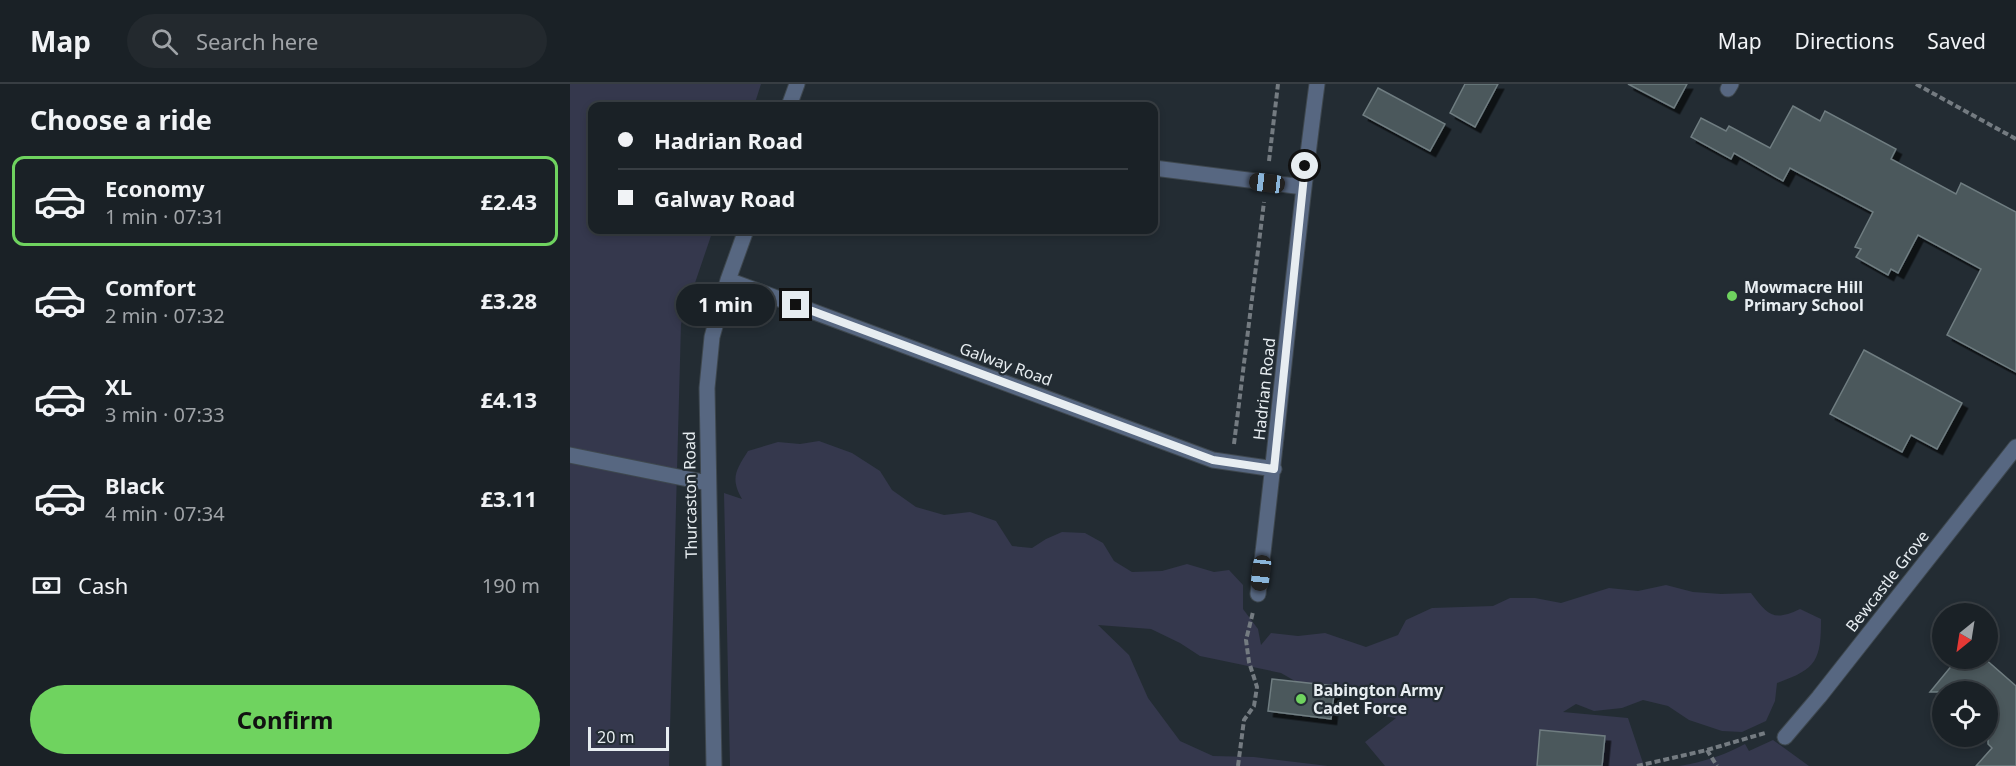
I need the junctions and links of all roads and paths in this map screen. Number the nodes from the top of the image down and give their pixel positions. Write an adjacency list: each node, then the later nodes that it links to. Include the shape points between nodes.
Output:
1 (797, 84): 5 (street)
2 (1278, 84): 8 (path)
3 (1317, 84): 9 (street, Hadrian Road)
4 (1916, 84): 6 (path)
5 (790, 102)
6 (2016, 139)
7 (1158, 169): 8 (street)
8 (1267, 183): 9 (street); 14 (path)
9 (1303, 187): 15 (street, Hadrian Road)
10 (745, 234): 11 (street, Thurcaston Road)
11 (728, 280): 14 (street, Galway Road, via 1213,460); 16 (street, Thurcaston Road, via 712,337 707,388)
12 (2016, 447): 18 (street, Bewcastle Grove)
13 (570, 455): 16 (street)
14 (1231, 463): 15 (street, Galway Road)
15 (1274, 469): 17 (street, Hadrian Road)
16 (708, 483): 20 (street, Thurcaston Road)
17 (1258, 594): 21 (path, via 1246,640 1248,662 1257,687 1254,706 1244,720)
18 (1785, 737): 19 (path, via 1772,731)
19 (1707, 750): 22 (path); 23 (path)
20 (714, 766)
21 (1238, 766)
22 (1637, 766)
23 (1717, 766)

